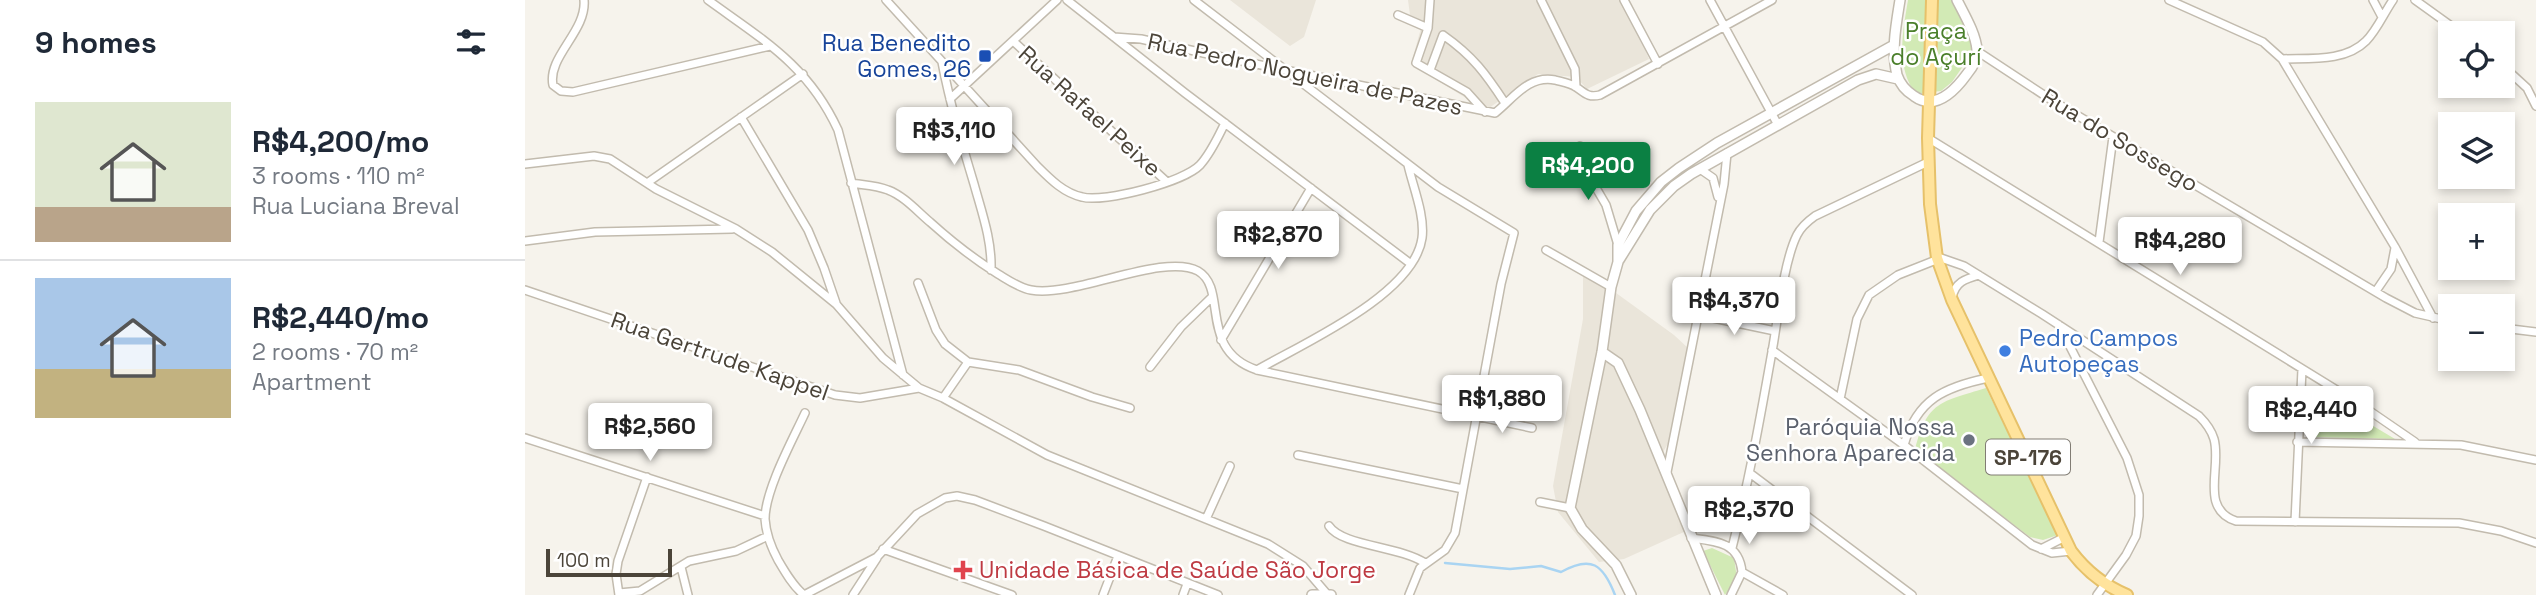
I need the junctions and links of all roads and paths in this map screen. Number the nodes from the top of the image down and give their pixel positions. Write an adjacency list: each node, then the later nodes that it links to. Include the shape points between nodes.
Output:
1 (584, 0): 27 (street, via 583,16 553,72 553,85 561,91 573,92)
2 (708, 0): 27 (street)
3 (886, 0): 30 (street)
4 (1057, 0): 25 (street)
5 (1066, 0): 24 (street)
6 (1194, 0): 32 (street)
7 (1430, 0): 23 (street)
8 (1541, 0): 40 (street, via 1575,69)
9 (1625, 0): 31 (street)
10 (1710, 0): 22 (street)
11 (1772, 0): 22 (street)
12 (1901, 0): 26 (street)
13 (1932, 0): 42 (main road, SP-176)
14 (1957, 0): 28 (street)
15 (2169, 0): 29 (street, via 2263,42)
16 (2373, 0): 20 (street)
17 (2393, 0): 20 (street)
18 (2415, 0): 21 (street)
19 (1398, 15): 23 (street)
20 (2382, 17): 29 (street, via 2355,50)
21 (2444, 21)
22 (1724, 27): 31 (street); 46 (street)
23 (1428, 28): 33 (street, via 1416,63)
24 (1114, 37): 32 (street, Rua Pedro Nogueira de Pazes, via 1141,38); 48 (street)
25 (1013, 41): 39 (street); 58 (street, Rua Rafael Peixe)
26 (1894, 45): 34 (street); 37 (street)
27 (770, 46): 35 (street)
28 (1977, 51): 42 (street, via 1961,82 1941,99); 50 (street, Rua do Sossego)
29 (2283, 59): 67 (street)
30 (942, 61): 39 (street); 41 (street)
31 (1658, 64): 40 (street, via 1600,95 1587,96)
32 (1287, 70): 45 (street, Rua Pedro Nogueira de Pazes); 56 (street)
33 (1430, 70): 43 (street, via 1443,35 1481,66); 45 (street, via 1467,92)
34 (1853, 70): 38 (street); 46 (street)
35 (803, 74): 47 (street); 60 (street, via 838,130)
36 (2515, 77): 44 (street)
37 (1898, 79): 38 (street, via 1876,74); 42 (street, via 1912,95)
38 (1858, 80): 49 (street)
39 (965, 86): 41 (street); 58 (street, via 1038,167 1066,191 1102,199)
40 (1576, 87): 43 (street, via 1545,78)
41 (950, 99): 72 (street, via 988,231)
42 (1929, 102): 51 (main road, SP-176)
43 (1505, 103): 45 (street, Rua Pedro Nogueira de Pazes, via 1495,113)
44 (2536, 106)
45 (1485, 113)
46 (1771, 114): 49 (street); 66 (street, via 1717,143 1661,182 1636,211)
47 (741, 117): 59 (street); 80 (street, via 808,230)
48 (1225, 123): 58 (street, via 1200,165); 61 (street)
49 (1778, 125): 53 (street)
50 (2113, 137): 65 (street); 77 (street, Rua do Sossego)
51 (1928, 138): 54 (main road, SP-176); 65 (street)
52 (1580, 146): 66 (street)
53 (1727, 153): 57 (street); 62 (street)
54 (1928, 162): 69 (main road, SP-176); 86 (street, via 1807,221 1794,243)
55 (525, 164): 59 (street, via 603,157)
56 (1408, 164): 71 (street, via 1422,227); 102 (street, via 1514,233)
57 (1700, 169): 62 (street, via 1713,178); 70 (street, via 1659,199)
58 (1167, 181)
59 (647, 183): 63 (street)
60 (851, 183): 72 (street, via 898,195); 95 (street)
61 (1311, 188): 71 (street); 88 (street)
62 (1719, 201): 81 (street)
63 (736, 229): 64 (street, via 595,232); 80 (street)
64 (525, 241)
65 (2099, 242): 93 (street)
66 (1618, 245): 70 (street)
67 (2395, 247): 77 (street, via 2391,269); 82 (street)
68 (1546, 250): 75 (street)
69 (1937, 258): 73 (street, via 1954,261); 79 (main road, SP-176); 99 (street, via 1898,275 1869,295 1857,319)
70 (1618, 261): 75 (street)
71 (1411, 264): 94 (street, via 1353,316)
72 (991, 270): 78 (street, via 1026,289 1047,291 1178,266 1205,276)
73 (1979, 275): 79 (street, via 1962,280); 84 (street)
74 (918, 283): 91 (street, via 936,330 945,344)
75 (1611, 287): 90 (street)
76 (525, 290): 97 (street, Rua Gertrude Kappel, via 835,395 860,398)
77 (2376, 291): 82 (street, Rua do Sossego)
78 (1212, 297): 88 (street); 92 (street)
79 (1952, 300): 96 (main road, SP-176)
80 (836, 304): 95 (street)
81 (1699, 316): 86 (street); 111 (street)
82 (2433, 318): 83 (street, Rua do Sossego)
83 (2438, 319)
84 (2059, 324): 119 (street, via 2188,407 2209,427 2216,453 2215,502 2229,519); 135 (street, via 2127,458 2139,495 2136,536)
85 (2515, 329): 87 (street)
86 (1775, 331): 89 (street)
87 (2536, 332)
88 (1221, 340): 94 (street, via 1234,357)
89 (1772, 350): 99 (street); 112 (street)
90 (1602, 352): 111 (street, via 1618,363); 116 (street)
91 (968, 362): 98 (street); 100 (street, via 1019,370)
92 (1150, 367)
93 (2302, 369): 105 (street); 106 (street)
94 (1257, 370): 102 (street)
95 (903, 375): 97 (street)
96 (1988, 378): 107 (street, via 1961,383 1929,401 1912,423); 122 (main road, SP-176)
97 (919, 388): 98 (street)
98 (943, 398): 118 (street, via 1047,455)
99 (1840, 398): 107 (street)
100 (1130, 408)
101 (805, 413): 117 (street)
102 (1477, 416): 103 (street); 114 (street)
103 (1532, 428)
104 (525, 438): 113 (street)
105 (2297, 442): 106 (street); 119 (street)
106 (2415, 442): 109 (street, via 2471,446)
107 (1904, 445): 127 (street)
108 (1298, 455): 114 (street)
109 (2536, 460)
110 (1230, 466): 118 (street)
111 (1667, 472): 123 (street)
112 (1751, 474): 125 (street); 152 (street)
113 (647, 477): 117 (street); 137 (street, via 618,561)
114 (1463, 489): 131 (street, via 1450,544)
115 (1540, 502): 116 (street)
116 (1570, 508): 148 (street, via 1581,529 1616,565)
117 (765, 516): 121 (street)
118 (1206, 519): 146 (street, via 1280,551 1311,574)
119 (2295, 522): 124 (street, via 2459,523)
120 (1329, 526): 131 (street, via 1346,539 1405,552)
121 (768, 536): 132 (street, via 736,551); 138 (street, via 782,568)
122 (2065, 537): 127 (street); 128 (main road, SP-176)
123 (1691, 538): 125 (street); 149 (street)
124 (2536, 543)
125 (1733, 548): 133 (street)
126 (883, 549): 129 (street, via 918,514 957,496); 130 (street); 136 (street)
127 (2041, 550): 128 (street)
128 (2071, 551): 135 (main road, SP-176)
129 (1118, 556): 134 (street); 142 (street)
130 (877, 557): 138 (street); 140 (street)
131 (1425, 563): 147 (street)
132 (681, 566): 137 (street, via 640,592); 139 (street)
133 (1742, 572): 150 (street); 151 (street)
134 (1187, 584): 143 (street); 144 (street)
135 (2105, 584): 153 (street); 154 (main road, SP-176)
136 (997, 592): 141 (street)
137 (619, 594)
138 (804, 594)
139 (688, 595)
140 (853, 595)
141 (1012, 595)
142 (1104, 595)
143 (1183, 595)
144 (1218, 595)
145 (1312, 595): 146 (street)
146 (1329, 595)
147 (1409, 595)
148 (1631, 595)
149 (1716, 595)
150 (1731, 595)
151 (1783, 595)
152 (1913, 595)
153 (2097, 595)
154 (2127, 595)

